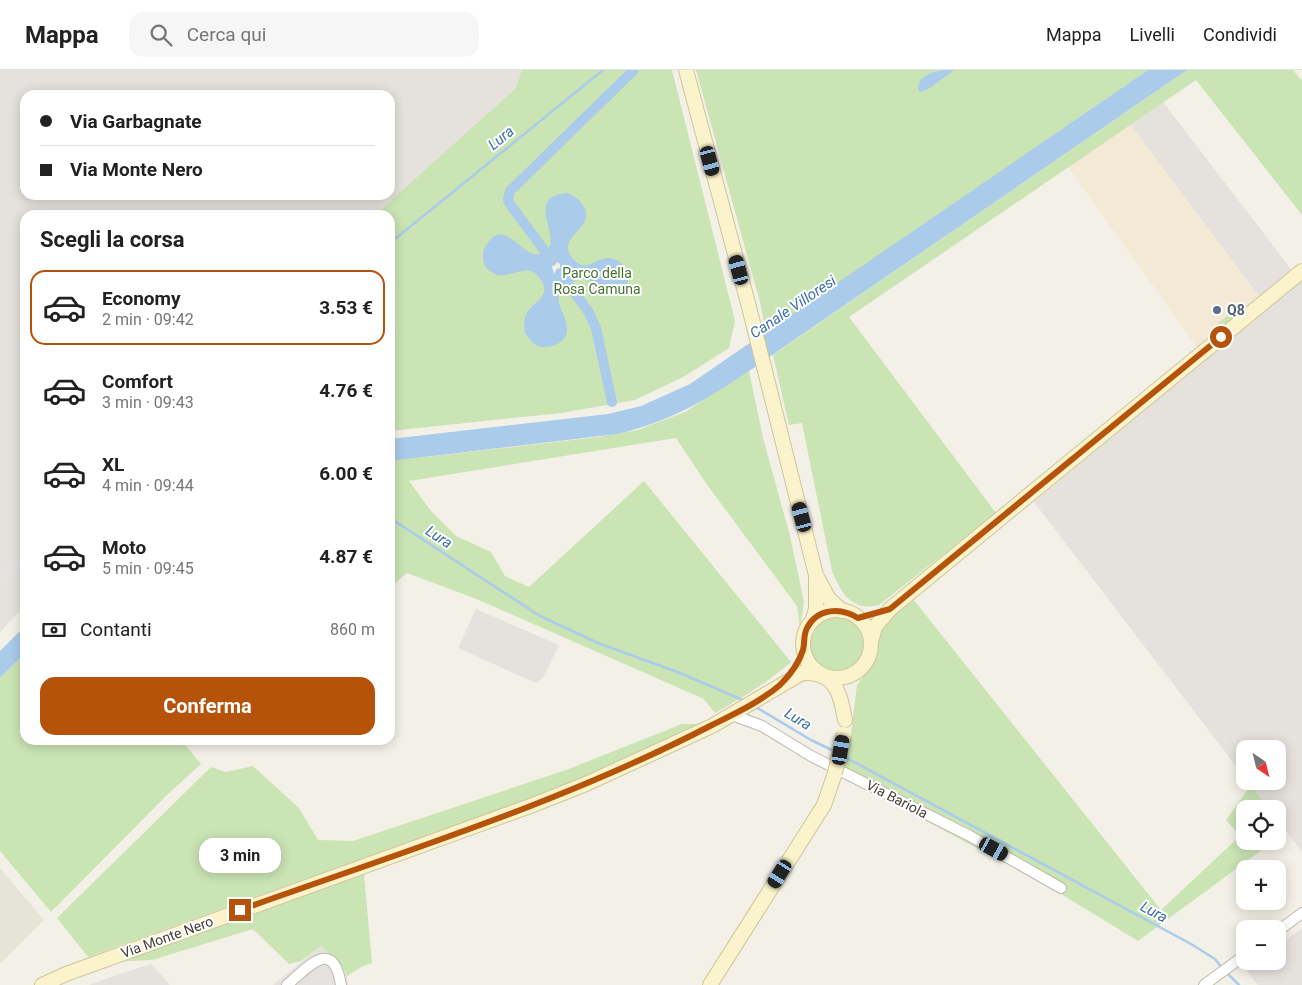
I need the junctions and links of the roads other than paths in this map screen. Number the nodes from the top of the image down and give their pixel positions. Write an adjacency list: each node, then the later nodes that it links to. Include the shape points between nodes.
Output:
1 (686, 70): 3 (street)
2 (1302, 270): 4 (street)
3 (816, 575): 5 (street, via 829,599); 7 (street)
4 (890, 609): 6 (street); 8 (street, via 875,626)
5 (842, 611): 6 (street); 7 (street, via 832,610)
6 (858, 618): 8 (street, via 865,624)
7 (813, 619): 9 (street, via 805,633)
8 (871, 641): 10 (street, via 867,659)
9 (803, 650): 11 (street, via 810,665); 12 (street, via 796,666)
10 (854, 673): 11 (street, via 838,678); 14 (street)
11 (822, 675): 12 (street, via 802,673); 14 (street, via 840,695)
12 (780, 684): 13 (street)
13 (738, 711): 15 (street, Via Bariola, via 811,756 970,836); 19 (street, Via Monte Nero, via 640,760 533,805)
14 (844, 727): 22 (street, bridge, via 835,773 824,805)
15 (1061, 888)
16 (1302, 913): 17 (street)
17 (1286, 925)
18 (1236, 960): 23 (street)
19 (42, 985)
20 (287, 985): 21 (street, via 320,958 327,958 338,969)
21 (341, 985)
22 (710, 985)
23 (1204, 985)

